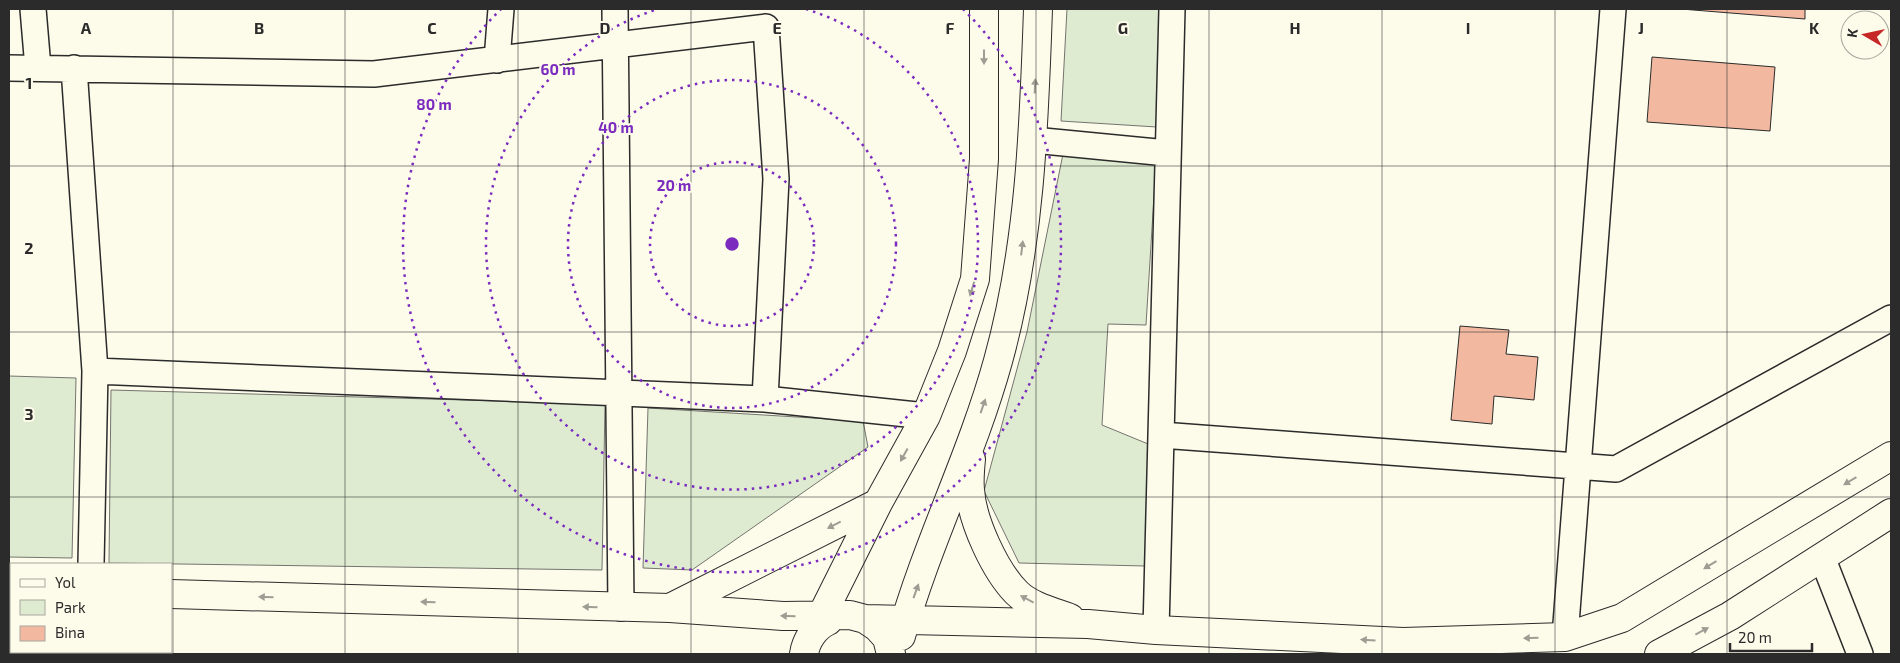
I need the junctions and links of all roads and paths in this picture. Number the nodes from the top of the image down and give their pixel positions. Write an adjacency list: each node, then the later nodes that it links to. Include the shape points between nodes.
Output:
1 (33, 9): 11 (street)
2 (501, 9): 9 (street)
3 (615, 9): 8 (street)
4 (984, 9): 19 (main road, one-way to 19, via 984,159 975,279 952,351)
5 (1038, 9): 13 (main road, one-way to 5)
6 (1172, 9): 14 (street)
7 (1613, 9): 23 (street)
8 (616, 46): 9 (street); 17 (street); 18 (street, via 766,27 776,179)
9 (497, 60): 12 (street, via 374,74)
10 (9, 68): 11 (street)
11 (38, 68): 12 (street)
12 (74, 68): 16 (street)
13 (1033, 140): 14 (street); 21 (main road, one-way to 13, via 998,363 1017,288)
14 (1167, 152): 20 (street)
15 (1891, 318): 23 (street, via 1616,469)
16 (95, 370): 17 (street); 27 (street)
17 (619, 391): 18 (street); 29 (street)
18 (765, 398): 19 (street)
19 (926, 416): 24 (main road, one-way to 24)
20 (1160, 435): 23 (street); 35 (street)
21 (971, 441): 32 (main road, one-way to 21); 33 (main road, one-way to 21, via 1048,610 1018,594 995,562 976,519 970,490)
22 (1891, 456): 36 (main road, one-way to 36, via 1622,618)
23 (1577, 468): 36 (street)
24 (878, 503): 30 (main road, one-way to 30); 34 (main road)
25 (1891, 513): 26 (main road)
26 (1822, 557): 41 (main road, one-way to 26, via 1730,616); 42 (street)
27 (91, 563)
28 (172, 594): 29 (main road, one-way to 28)
29 (621, 608): 30 (main road)
30 (670, 608): 34 (main road, one-way to 30)
31 (865, 619): 32 (main road); 34 (main road, via 850,615); 39 (main road, via 886,638)
32 (905, 620): 33 (main road); 40 (main road)
33 (1088, 624): 35 (main road)
34 (818, 630)
35 (1156, 630): 36 (main road, one-way to 35, via 1403,642)
36 (1565, 637)
37 (94, 653): 38 (main road)
38 (136, 654)
39 (891, 654)
40 (895, 654)
41 (1659, 654)
42 (1860, 654)

